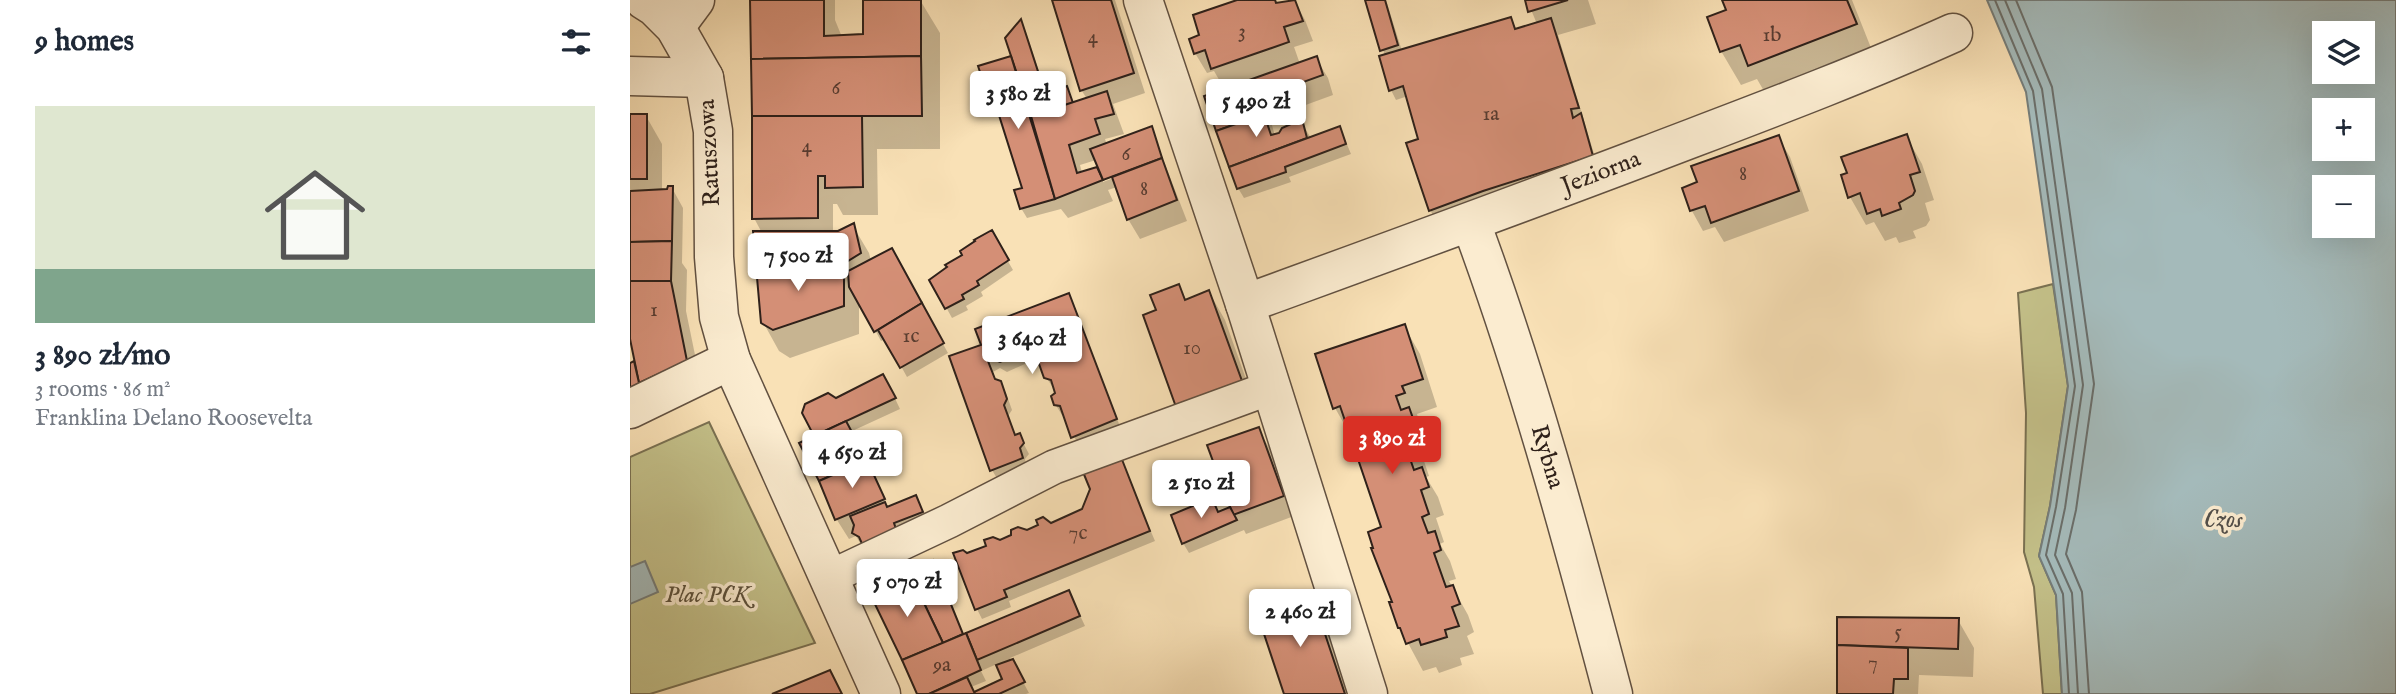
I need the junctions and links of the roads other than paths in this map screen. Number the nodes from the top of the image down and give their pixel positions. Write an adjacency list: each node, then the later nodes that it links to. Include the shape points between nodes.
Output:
1 (645, 0): 3 (street, Ratuszowa, via 655,7)
2 (1143, 0): 8 (street)
3 (685, 13): 6 (street, Ratuszowa)
4 (1953, 33): 7 (street, Jeziorna, via 1740,122)
5 (630, 76): 6 (street)
6 (704, 78): 9 (street, Ratuszowa, via 713,131 719,317)
7 (1471, 223): 8 (street, Jeziorna); 15 (street, Rybna, via 1564,514)
8 (1245, 304): 10 (street)
9 (731, 360): 11 (street); 12 (street, Ratuszowa)
10 (1270, 388): 12 (street, via 1054,467); 14 (street)
11 (630, 409)
12 (828, 578): 13 (street, Ratuszowa)
13 (881, 694)
14 (1368, 694)
15 (1613, 694)

